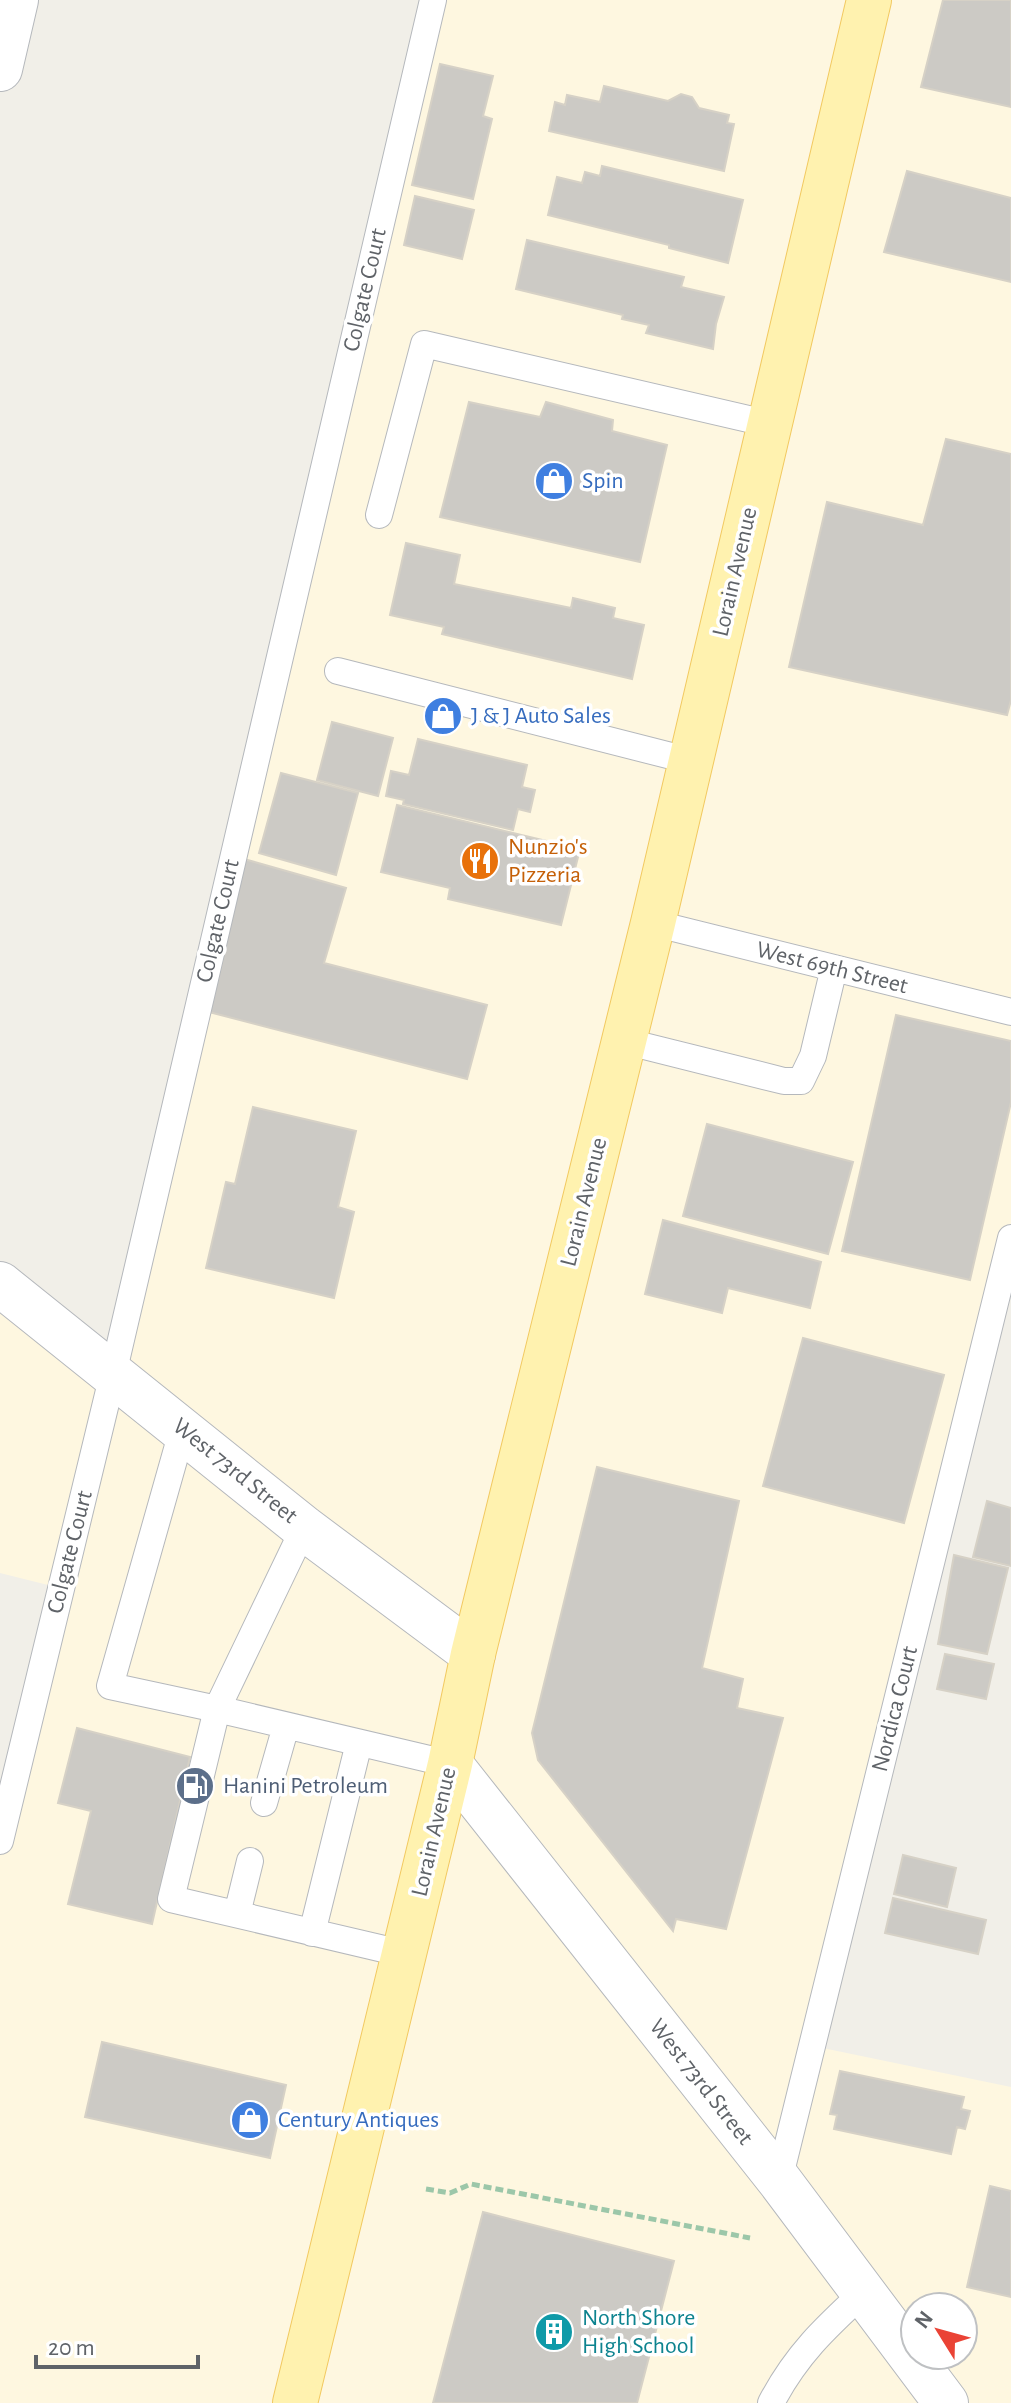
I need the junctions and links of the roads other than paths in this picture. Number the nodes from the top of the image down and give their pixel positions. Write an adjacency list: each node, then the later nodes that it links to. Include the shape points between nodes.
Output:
1 (16, 0): 4 (street)
2 (433, 0): 15 (lane, Colgate Court)
3 (869, 0): 5 (main road, Lorain Avenue)
4 (0, 69)
5 (770, 424): 6 (lane, via 424,344); 8 (main road, Lorain Avenue)
6 (379, 515)
7 (338, 671): 8 (lane)
8 (691, 761): 9 (main road, Lorain Avenue)
9 (653, 923): 10 (lane, West 69th Street); 12 (main road, Lorain Avenue)
10 (834, 968): 11 (lane, West 69th Street); 12 (lane, via 813,1056 801,1081)
11 (1011, 1012)
12 (624, 1041): 18 (main road, Lorain Avenue)
13 (1011, 1238): 29 (lane, Nordica Court)
14 (0, 1284): 15 (street, West 73rd Street)
15 (113, 1374): 16 (street, West 73rd Street); 24 (lane, Colgate Court)
16 (183, 1428): 17 (street, West 73rd Street); 19 (lane, via 110,1686)
17 (304, 1528): 18 (street, West 73rd Street); 19 (lane)
18 (473, 1654): 22 (main road, Lorain Avenue)
19 (217, 1709): 20 (lane); 26 (lane, via 171,1899)
20 (286, 1726): 21 (lane); 23 (lane)
21 (359, 1743): 22 (lane); 27 (lane)
22 (450, 1764): 28 (main road, Lorain Avenue); 29 (street, West 73rd Street)
23 (264, 1803)
24 (0, 1841)
25 (250, 1861): 26 (lane)
26 (237, 1914): 27 (lane)
27 (312, 1933): 28 (lane)
28 (405, 1954): 31 (main road, Lorain Avenue)
29 (779, 2180): 30 (street, West 73rd Street)
30 (864, 2292): 32 (lane, via 810,2343); 33 (street, West 73rd Street)
31 (295, 2403)
32 (771, 2403)
33 (946, 2403)

